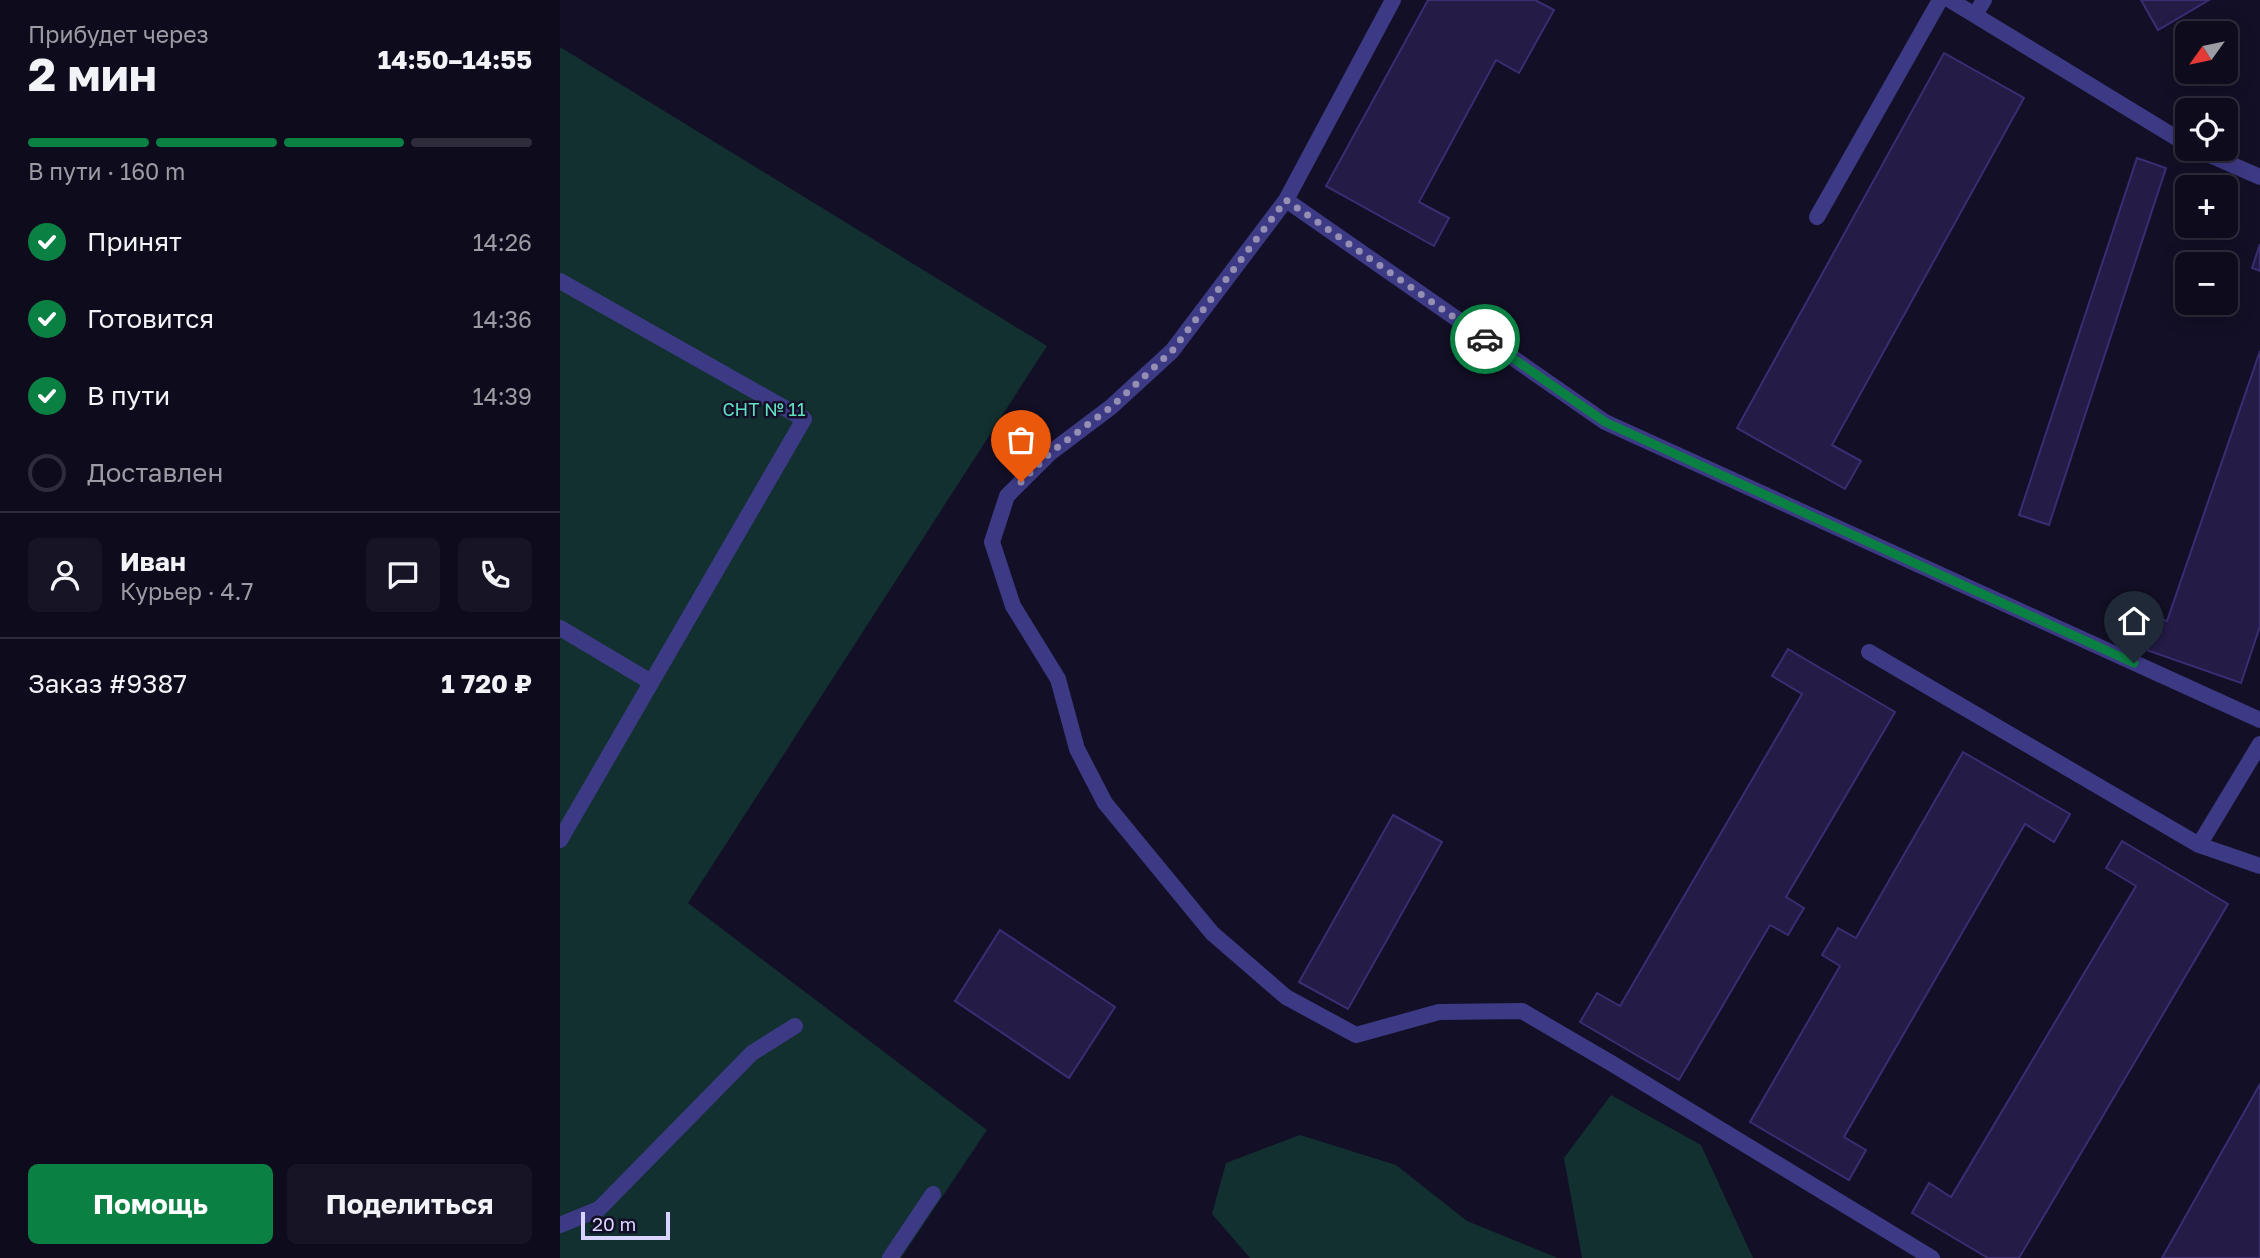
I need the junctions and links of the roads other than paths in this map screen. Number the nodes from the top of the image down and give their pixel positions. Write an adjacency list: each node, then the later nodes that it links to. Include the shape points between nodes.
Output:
1 (1393, 0): 9 (lane)
2 (1940, 0): 10 (lane)
3 (1950, 0): 5 (lane)
4 (1984, 0): 5 (lane)
5 (1975, 15): 6 (lane)
6 (2175, 137)
7 (2223, 161): 8 (lane)
8 (2260, 177)
9 (1286, 200): 15 (lane, via 1605,422); 24 (lane, via 1172,351 1111,407 1050,453 1007,496 992,542 1013,607 1058,679 1077,749 1105,803 1212,933 1286,997 1356,1035 1439,1012 1522,1011)
10 (1817, 217)
11 (560, 281): 14 (lane, via 804,419)
12 (560, 628): 14 (lane)
13 (1869, 652): 18 (lane)
14 (651, 682): 17 (lane)
15 (2260, 720)
16 (2260, 744): 18 (lane)
17 (560, 841)
18 (2199, 845): 19 (lane)
19 (2260, 866)
20 (796, 1026): 22 (lane, via 752,1053 599,1209)
21 (933, 1194): 23 (lane)
22 (560, 1225)
23 (890, 1258)
24 (1932, 1258)

